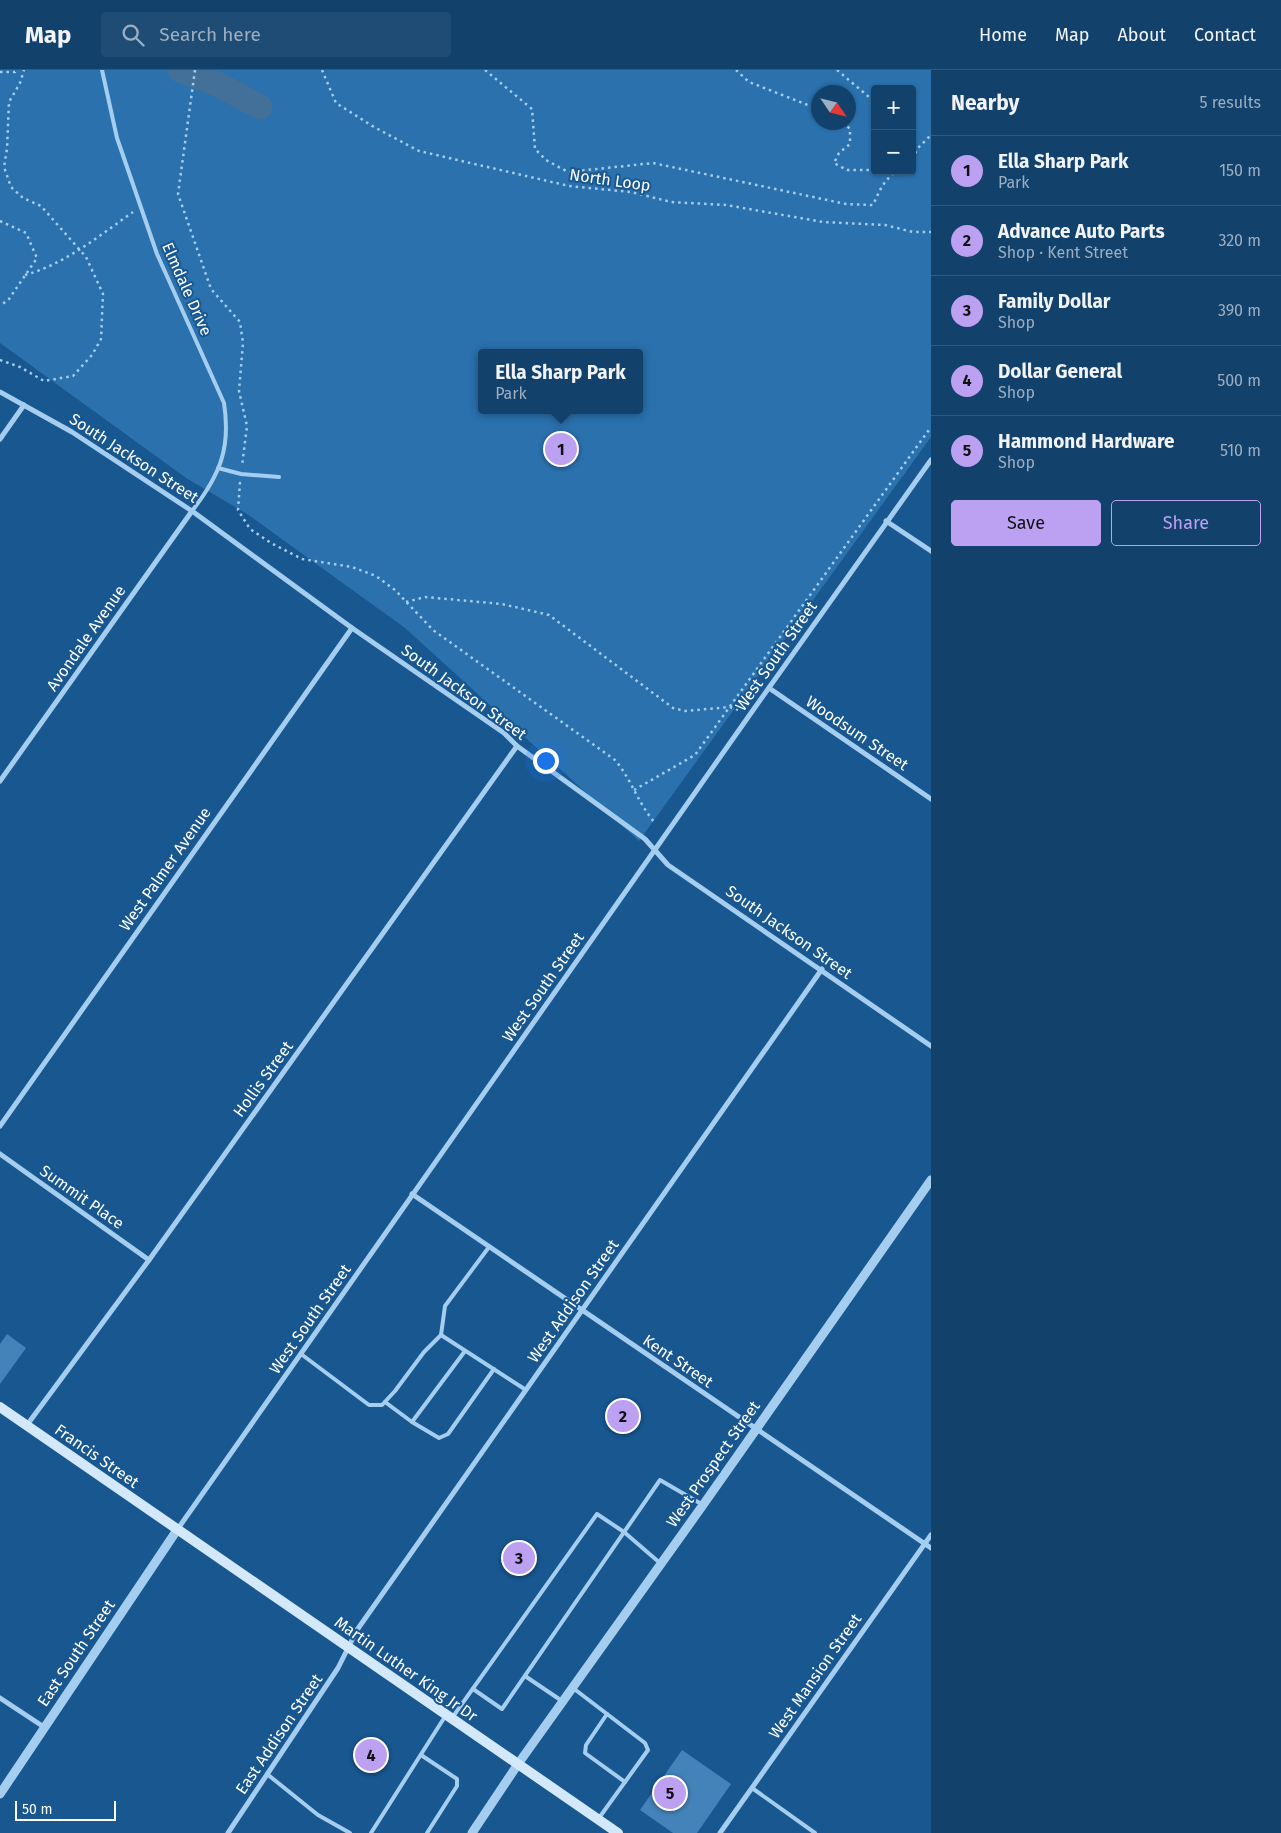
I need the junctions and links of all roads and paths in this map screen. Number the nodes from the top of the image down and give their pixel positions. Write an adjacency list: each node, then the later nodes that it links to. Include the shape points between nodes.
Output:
1 (17, 70): 9 (path)
2 (24, 70): 20 (path, via 9,102 4,166 11,187 23,198 41,206)
3 (102, 70): 17 (lane, Elmdale Drive, via 117,138)
4 (195, 70): 30 (path, via 178,194 211,288 240,322 243,343 239,391 247,426)
5 (322, 70): 19 (path, North Loop, via 336,103 419,151 569,186 631,192 670,202 726,205 823,222)
6 (485, 70): 16 (path, North Loop, via 532,109 535,149 546,160 568,172 653,163 846,204 873,205)
7 (736, 70): 11 (path, via 749,82)
8 (837, 70): 10 (path)
9 (0, 72)
10 (871, 99)
11 (811, 106)
12 (850, 130): 15 (path, via 850,144 839,153 834,163 847,170)
13 (931, 135): 14 (path)
14 (916, 152)
15 (871, 170)
16 (891, 175)
17 (141, 207): 20 (path); 29 (lane, Elmdale Drive, via 157,254 224,403 227,436)
18 (0, 221): 21 (path, via 26,232 37,258)
19 (931, 232)
20 (80, 250): 21 (path, via 43,270); 23 (path, via 103,294 101,339 92,355 73,376 44,381)
21 (25, 275): 22 (path, via 9,300)
22 (0, 306)
23 (0, 360)
24 (0, 392): 25 (street, South Jackson Street)
25 (24, 404): 27 (street); 32 (street, South Jackson Street)
26 (931, 427): 38 (path)
27 (0, 439)
28 (931, 460): 33 (street, West South Street)
29 (218, 468): 30 (lane); 32 (lane, Elmdale Drive)
30 (241, 474): 31 (lane); 35 (path, via 238,510 250,529 302,559 352,567 376,576)
31 (279, 477)
32 (192, 511): 36 (street, South Jackson Street); 41 (street, Avondale Avenue)
33 (886, 521): 34 (street); 37 (street, West South Street)
34 (931, 551)
35 (406, 602): 38 (path, via 425,597 502,604 549,615 673,708 685,711); 42 (path, via 433,630 615,760)
36 (352, 628): 40 (street, South Jackson Street, via 504,733); 48 (street, West Palmer Avenue)
37 (769, 688): 39 (street, West South Street); 43 (street, Woodsum Street)
38 (730, 707): 39 (path); 42 (path, via 694,755)
39 (751, 713): 45 (street, West South Street)
40 (517, 746): 45 (street, South Jackson Street, via 645,839); 53 (street, Hollis Street)
41 (0, 780)
42 (634, 790): 44 (path)
43 (931, 798)
44 (656, 824)
45 (655, 850): 46 (street, South Jackson Street, via 668,865); 51 (street, West South Street)
46 (822, 970): 47 (street, South Jackson Street); 54 (street, West Addison Street)
47 (931, 1046)
48 (0, 1126)
49 (0, 1154): 53 (street, Summit Place)
50 (931, 1180): 64 (street, West Prospect Street)
51 (412, 1194): 52 (street, Kent Street); 57 (street, West South Street)
52 (489, 1247): 54 (street, Kent Street); 55 (lane, via 445,1306)
53 (149, 1260): 63 (street, Hollis Street)
54 (581, 1310): 59 (street, West Addison Street); 64 (street, Kent Street)
55 (441, 1335): 56 (lane); 60 (lane)
56 (465, 1351): 58 (lane); 62 (lane)
57 (301, 1354): 60 (lane, via 369,1405 382,1405); 66 (street, West South Street)
58 (494, 1370): 59 (lane); 62 (lane, via 448,1434 439,1438)
59 (526, 1390): 72 (street, West Addison Street)
60 (384, 1402): 62 (lane)
61 (0, 1407): 63 (main road, Francis Street)
62 (412, 1422)
63 (27, 1425): 66 (main road, Francis Street)
64 (756, 1428): 65 (street, West Prospect Street); 69 (street, Kent Street)
65 (703, 1505): 67 (lane, via 660,1480); 71 (street, West Prospect Street)
66 (177, 1530): 72 (main road, Martin Luther King Jr Dr); 80 (street, East South Street)
67 (624, 1532): 71 (lane); 73 (lane); 75 (lane, via 597,1514)
68 (931, 1535): 69 (street, West Mansion Street)
69 (925, 1543): 70 (street, Kent Street); 85 (street, West Mansion Street)
70 (931, 1548)
71 (660, 1563): 74 (street, West Prospect Street)
72 (347, 1648): 79 (main road, Martin Luther King Jr Dr); 83 (street, East Addison Street, via 338,1668)
73 (525, 1676): 75 (lane, via 502,1709); 77 (lane)
74 (573, 1688): 77 (street, West Prospect Street); 78 (lane)
75 (473, 1689): 79 (lane)
76 (0, 1698): 80 (street)
77 (563, 1702): 82 (street, West Prospect Street)
78 (607, 1714): 84 (lane, via 645,1743 648,1750); 84 (lane, via 586,1745 585,1753)
79 (449, 1717): 81 (lane); 82 (main road, Martin Luther King Jr Dr)
80 (44, 1727): 86 (street, East South Street)
81 (421, 1755): 90 (lane); 91 (lane, via 457,1779 457,1786)
82 (518, 1764): 87 (main road, Martin Luther King Jr Dr); 92 (street, West Prospect Street)
83 (267, 1774): 88 (street, East Addison Street); 89 (lane, via 318,1815)
84 (625, 1782): 87 (lane)
85 (752, 1788): 94 (street, West Mansion Street); 95 (lane)
86 (0, 1794)
87 (598, 1819): 93 (main road, Martin Luther King Jr Dr)
88 (228, 1833)
89 (350, 1833)
90 (371, 1833)
91 (427, 1833)
92 (472, 1833)
93 (618, 1833)
94 (720, 1833)
95 (815, 1833)

